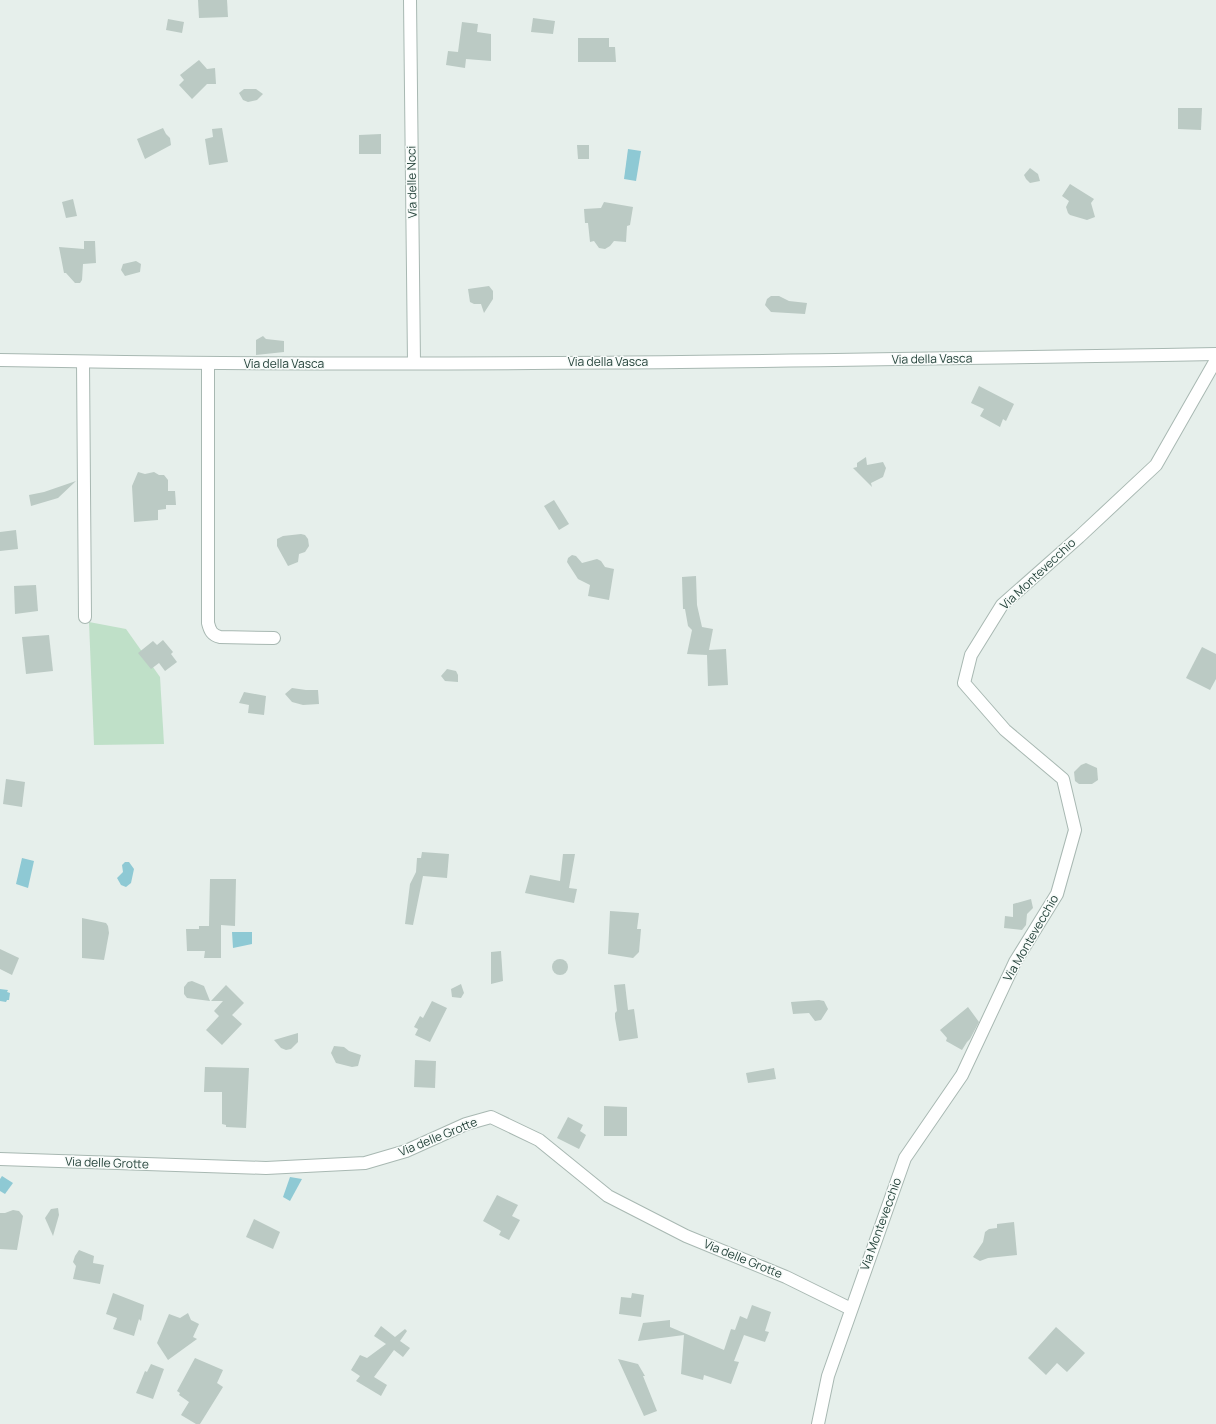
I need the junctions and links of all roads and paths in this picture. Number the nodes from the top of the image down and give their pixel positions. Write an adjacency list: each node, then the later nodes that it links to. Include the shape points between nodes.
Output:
1 (410, 0): 6 (street, Via delle Noci)
2 (1216, 354): 6 (street, Via della Vasca, via 791,361)
3 (0, 360): 5 (street, Via della Vasca)
4 (1216, 360): 11 (street, Via Montevecchio, via 1156,465 1002,605 971,655 964,683 1005,730 1064,779 1075,830 1057,894 1015,962 962,1074 905,1158)
5 (83, 362): 7 (street, Via della Vasca); 8 (street)
6 (414, 363): 7 (street, Via della Vasca)
7 (208, 364): 9 (street, via 208,623 210,631 215,636)
8 (85, 617)
9 (274, 638)
10 (0, 1159): 11 (street, Via delle Grotte, via 266,1168 365,1163 406,1151 466,1124 491,1117 539,1140 608,1196 686,1236 786,1277)
11 (851, 1309): 12 (street, Via Montevecchio, via 828,1376)
12 (818, 1424)

